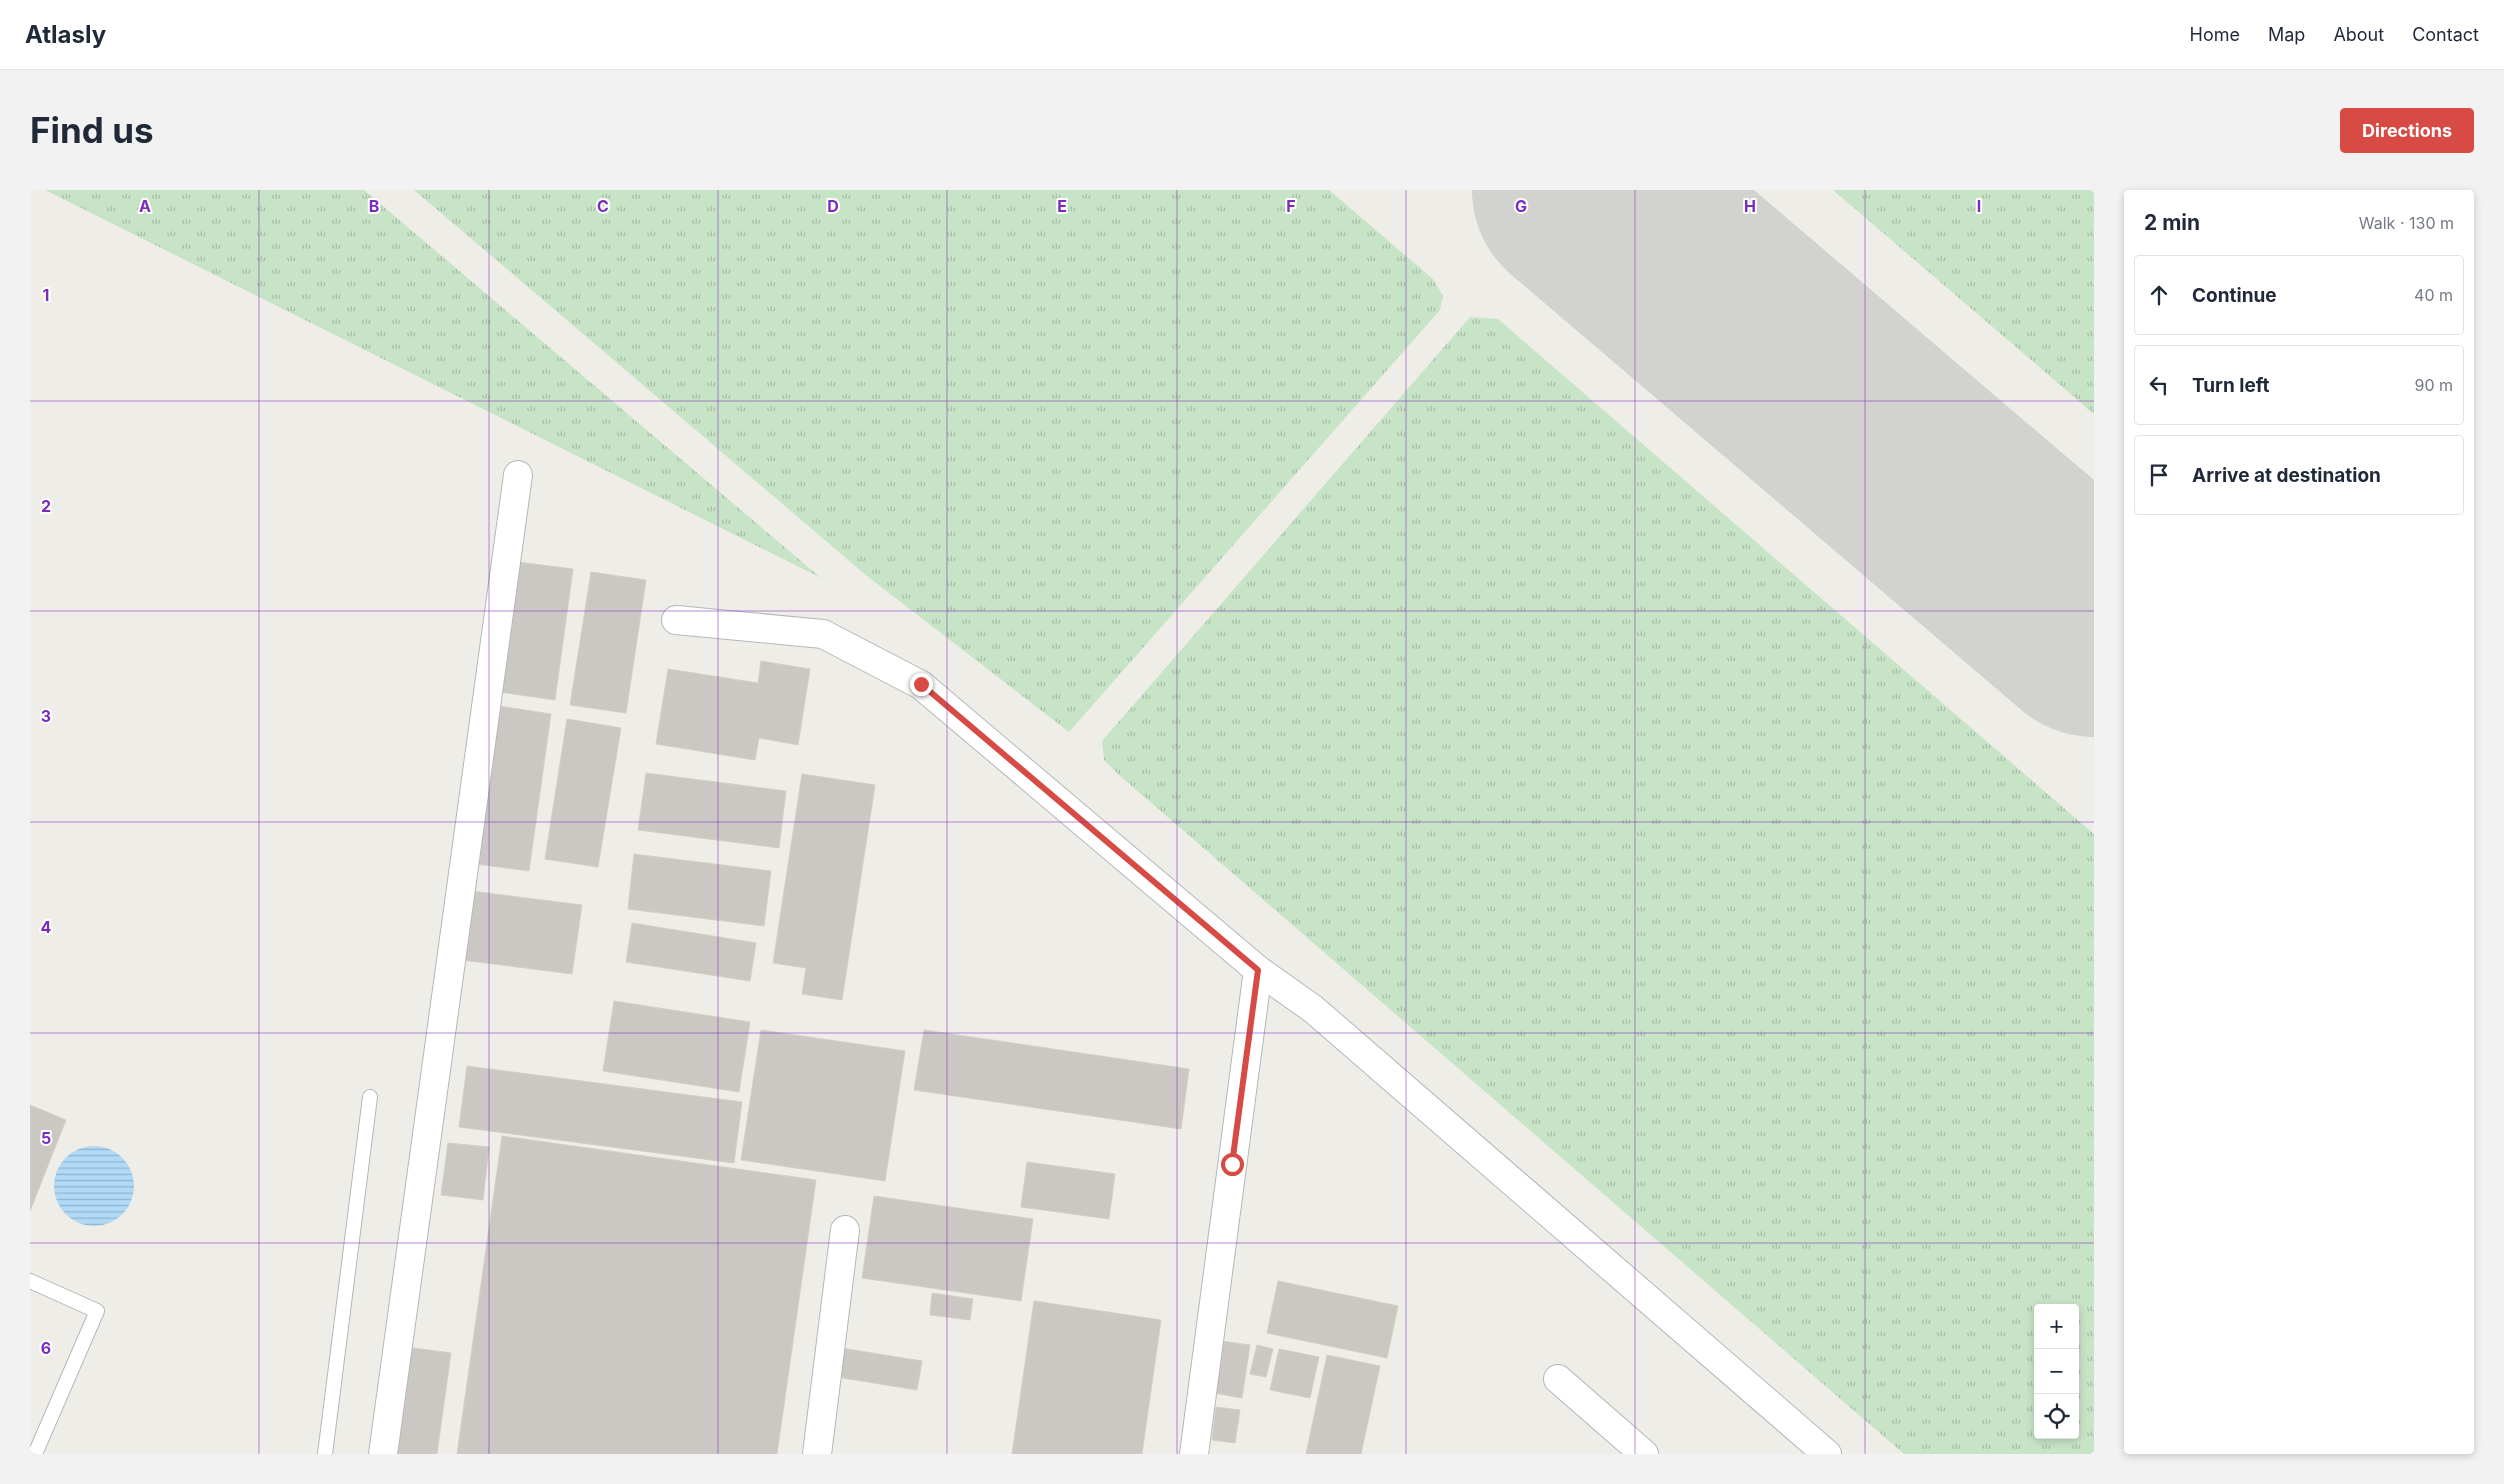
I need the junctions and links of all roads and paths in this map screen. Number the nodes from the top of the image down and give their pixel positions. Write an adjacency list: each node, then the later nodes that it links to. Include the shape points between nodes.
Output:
1 (518, 475): 10 (street)
2 (676, 620): 3 (street, via 822,634 921,684)
3 (1258, 970): 12 (street); 14 (street, via 1313,1009)
4 (370, 1096): 9 (lane)
5 (845, 1230): 11 (street)
6 (30, 1282): 8 (lane, via 97,1311)
7 (1558, 1379): 13 (street)
8 (35, 1454)
9 (325, 1454)
10 (383, 1454)
11 (817, 1454)
12 (1194, 1454)
13 (1644, 1454)
14 (1827, 1454)

